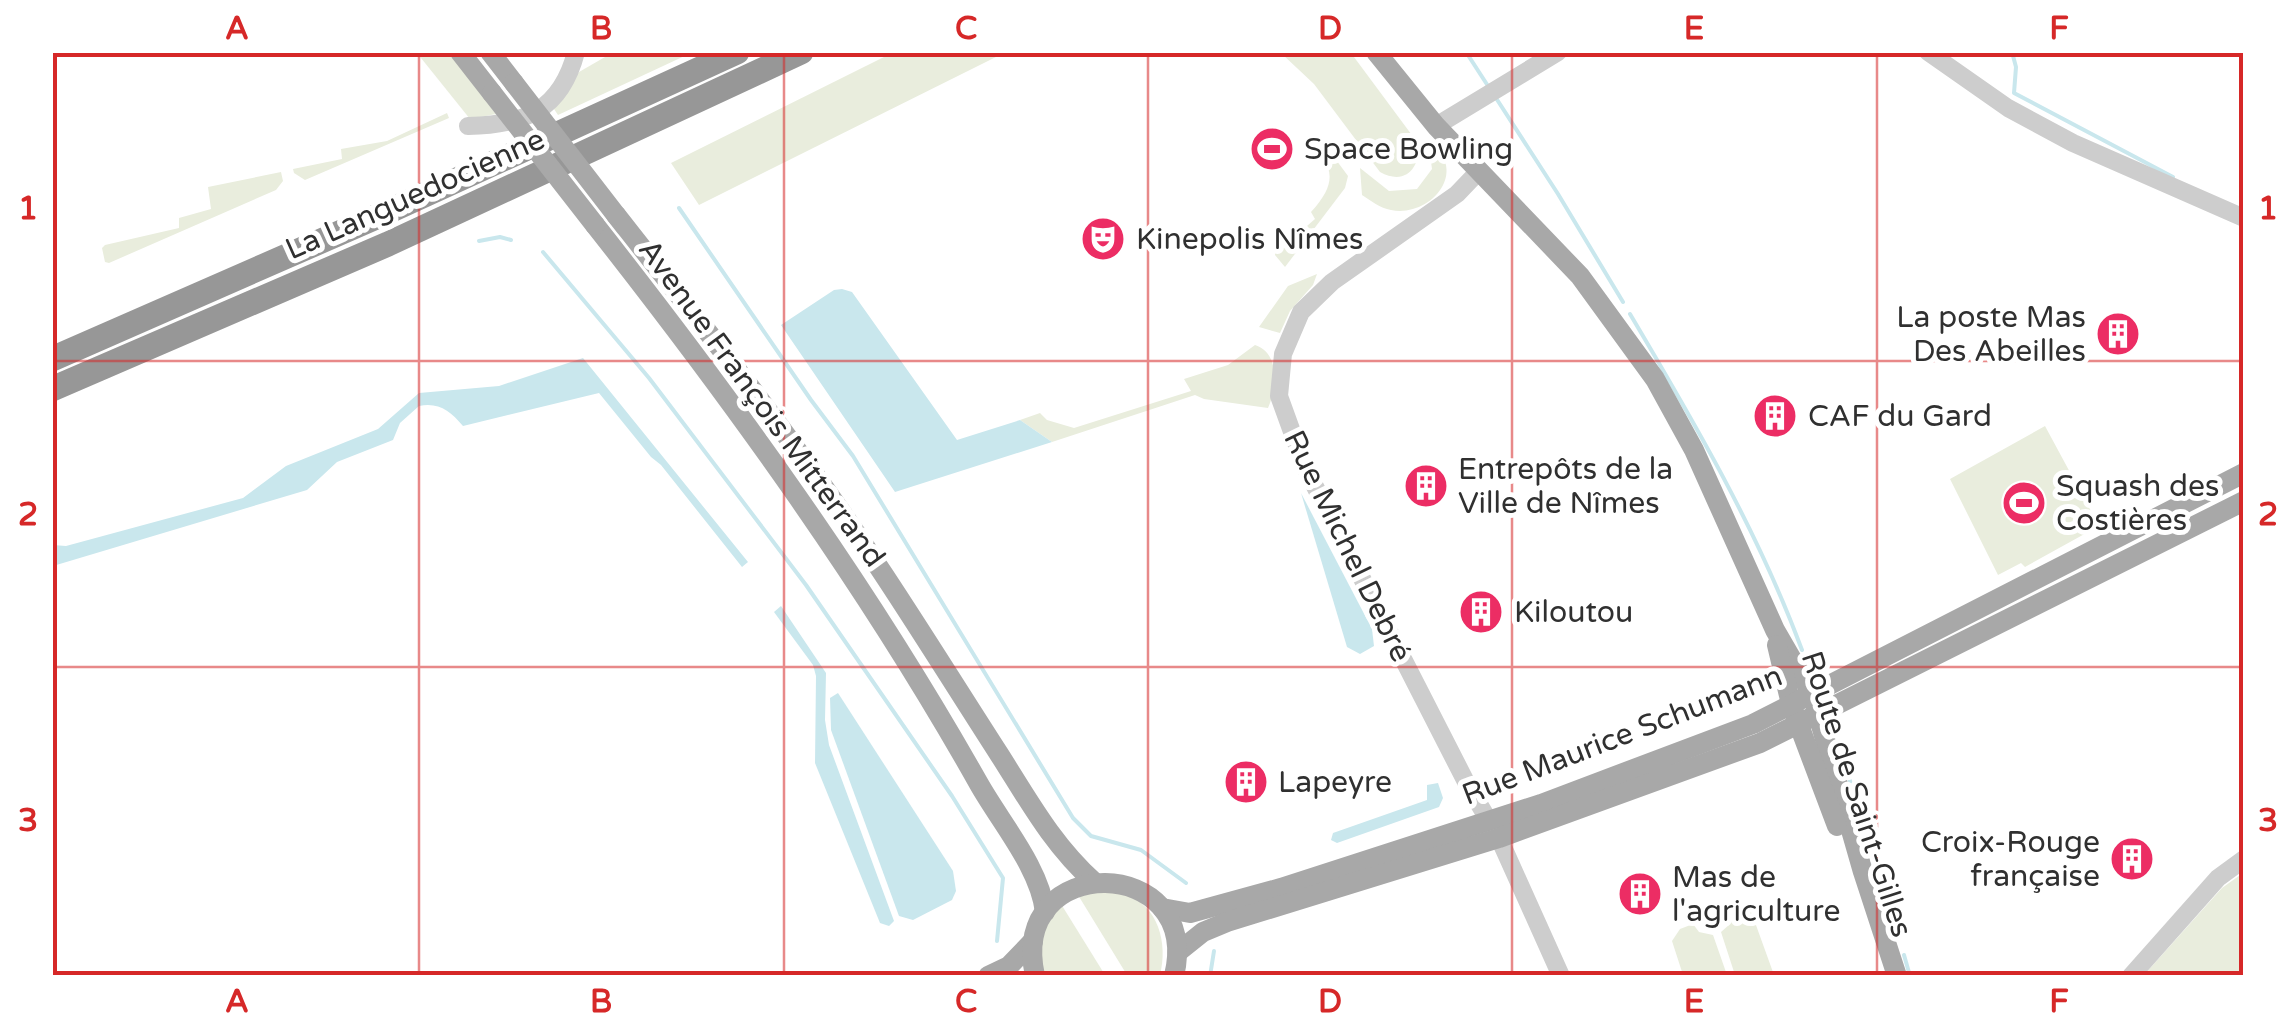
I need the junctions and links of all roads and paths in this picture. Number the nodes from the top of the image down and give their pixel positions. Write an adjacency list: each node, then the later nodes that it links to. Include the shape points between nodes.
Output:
1 (460, 52): 26 (main road, Avenue François Mitterrand, bridge, via 778,465 940,713 1037,880)
2 (490, 52): 24 (main road, Avenue François Mitterrand, bridge, via 814,473 1034,813)
3 (576, 52): 9 (street, via 551,103 500,124)
4 (736, 52): 13 (highway, La Languedocienne)
5 (802, 52): 14 (highway, La Languedocienne, via 388,244)
6 (1376, 52): 10 (main road, Route de Saint-Gilles)
7 (1558, 52): 10 (street)
8 (1928, 52): 12 (street, via 2073,143)
9 (468, 126)
10 (1436, 126): 11 (main road, Route de Saint-Gilles)
11 (1479, 172): 17 (main road, Route de Saint-Gilles, via 1580,276 1655,378); 22 (street, Rue Michel Debré, via 1301,312 1283,354 1280,396 1304,465)
12 (2244, 218)
13 (52, 359)
14 (52, 388)
15 (2244, 473): 18 (main road, Rue Maurice Schumann)
16 (2244, 500): 20 (main road, Rue Maurice Schumann)
17 (1775, 630): 18 (main road, Route de Saint-Gilles); 19 (main road, Route de Saint-Gilles)
18 (1812, 694): 19 (main road, Rue Maurice Schumann); 20 (main road, Route de Saint-Gilles)
19 (1791, 704): 21 (main road, Route de Saint-Gilles); 22 (main road, Rue Maurice Schumann)
20 (1820, 714): 21 (main road, Rue Maurice Schumann); 34 (main road, Route de Saint-Gilles)
21 (1799, 726): 22 (main road, Rue Maurice Schumann); 33 (main road, Route de Saint-Gilles)
22 (1494, 829): 25 (main road, Rue Maurice Schumann, via 1211,909 1181,914); 28 (main road, Rue Maurice Schumann, via 1227,922); 32 (street, Rue Michel Debré)
23 (2244, 859): 35 (street, via 2218,878)
24 (1094, 882): 25 (main road, via 1124,884); 26 (main road, via 1069,890)
25 (1162, 908): 28 (main road)
26 (1045, 912): 27 (main road)
27 (1033, 940): 29 (main road, via 1009,966); 30 (main road)
28 (1178, 952): 31 (main road)
29 (988, 976)
30 (1035, 976)
31 (1174, 976)
32 (1561, 976)
33 (1885, 976)
34 (1897, 976)
35 (2131, 976)

